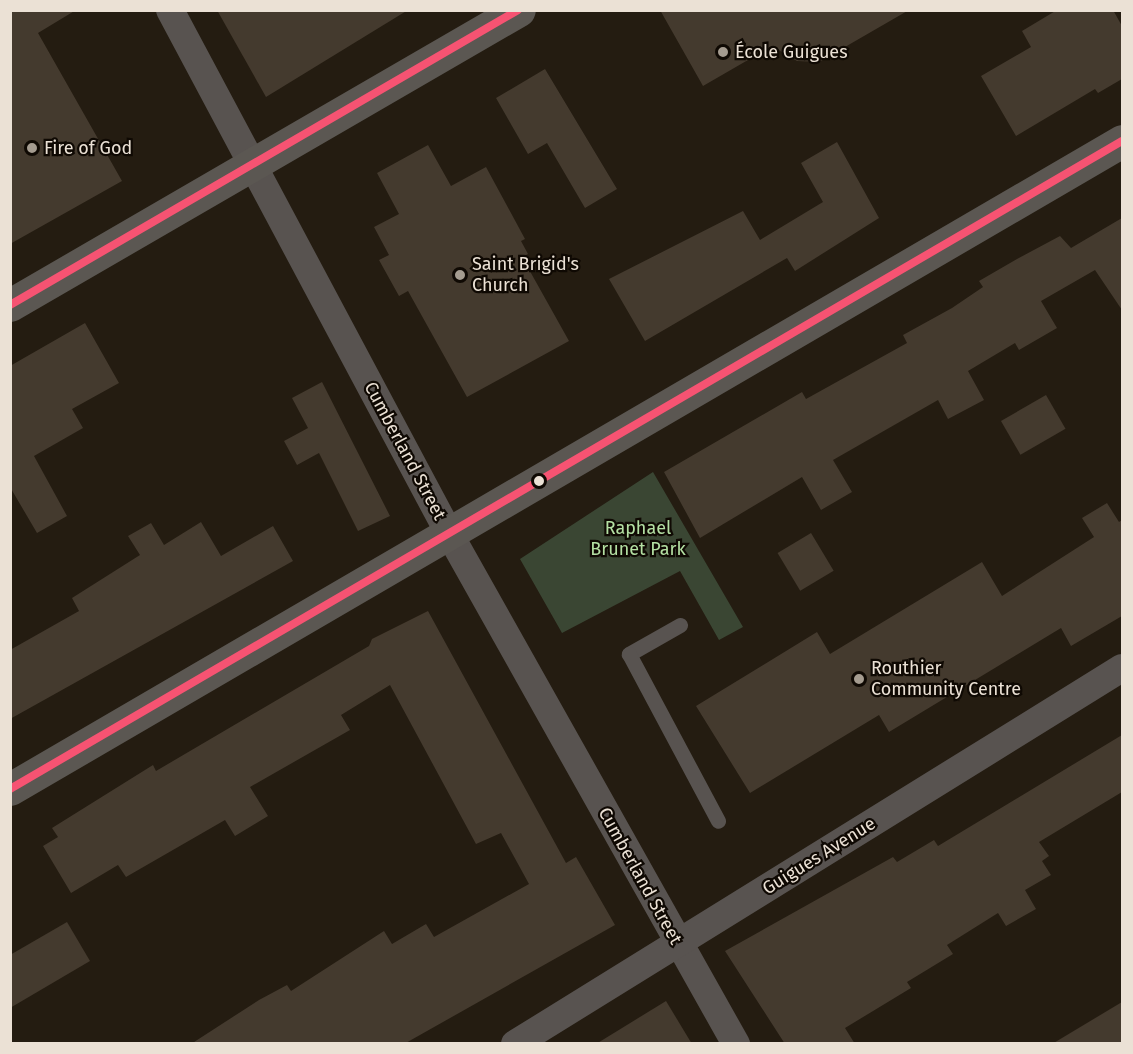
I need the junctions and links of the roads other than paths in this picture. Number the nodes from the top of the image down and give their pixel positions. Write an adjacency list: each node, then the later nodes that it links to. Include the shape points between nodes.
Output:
1 (170, 10): 4 (street, Cumberland Street)
2 (519, 10): 4 (main road)
3 (1122, 141): 6 (main road)
4 (252, 166): 5 (main road); 6 (street, Cumberland Street)
5 (10, 305)
6 (450, 535): 9 (main road); 11 (street, Cumberland Street)
7 (680, 625): 10 (lane, via 629,654)
8 (1122, 668): 11 (street, Guigues Avenue)
9 (10, 789)
10 (718, 821)
11 (678, 943): 12 (street, Guigues Avenue); 13 (street, Cumberland Street)
12 (515, 1044)
13 (736, 1044)

